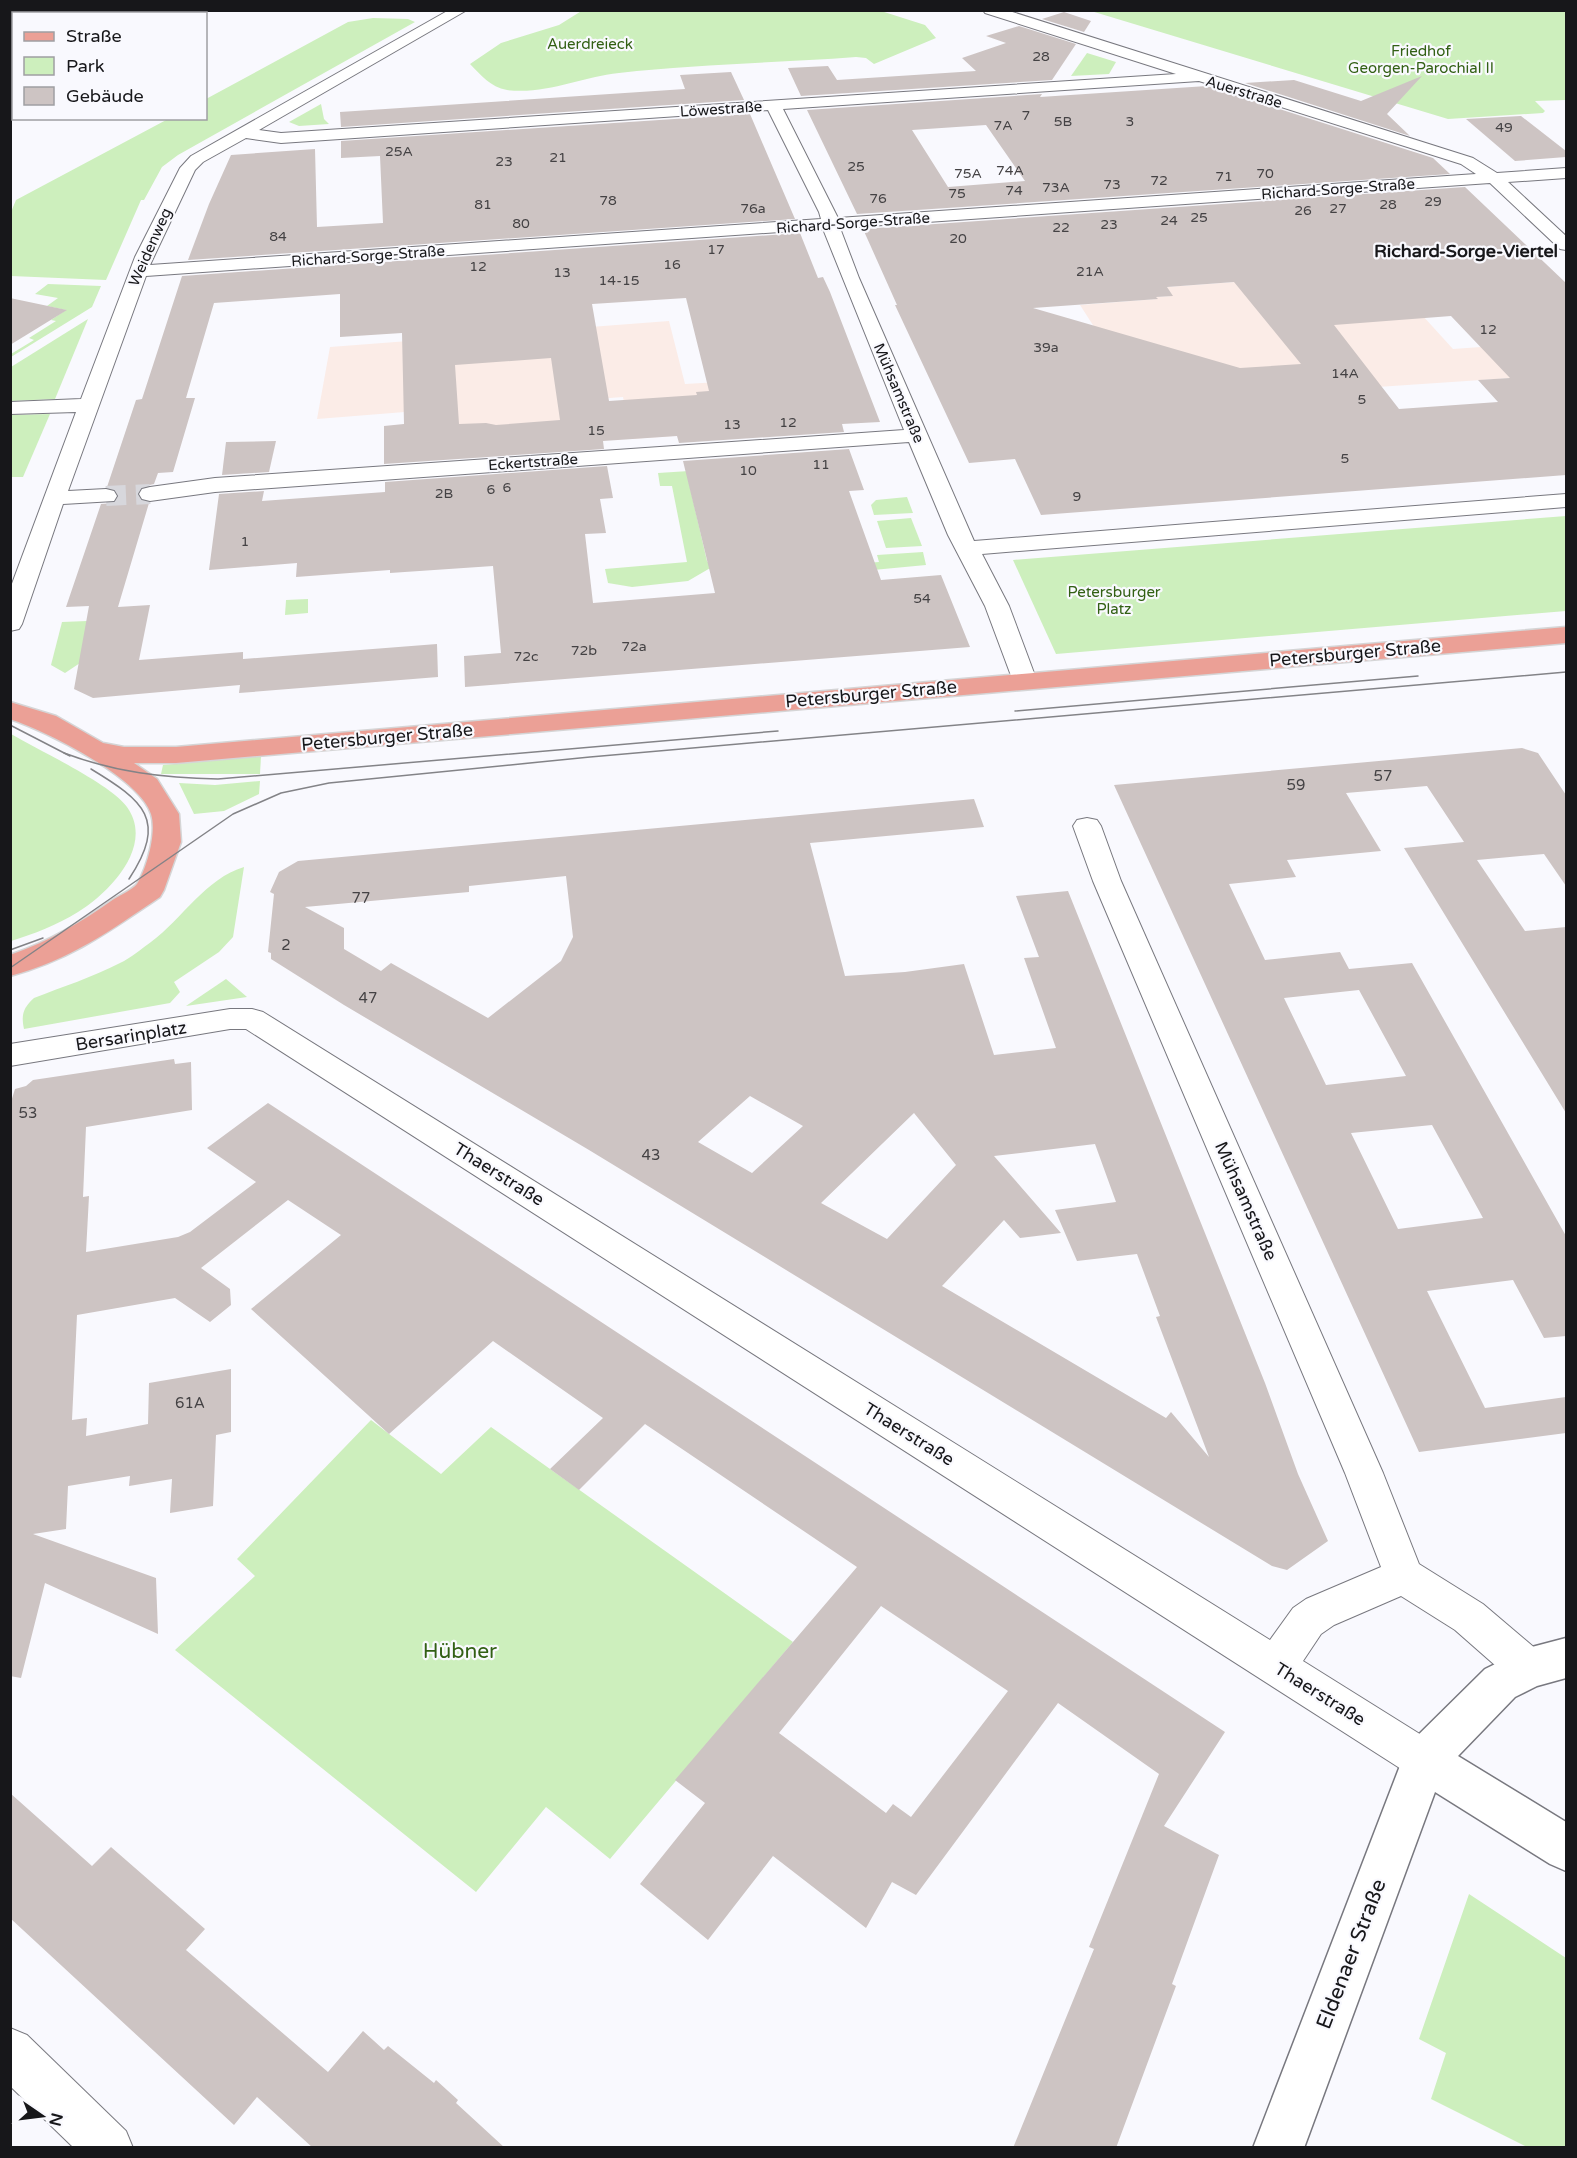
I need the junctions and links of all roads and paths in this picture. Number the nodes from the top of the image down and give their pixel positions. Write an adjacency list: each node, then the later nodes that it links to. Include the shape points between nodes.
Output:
1 (460, 10): 5 (street, Weidenweg)
2 (990, 10): 3 (street, Auerstraße)
3 (1198, 77): 4 (street, Löwestraße); 7 (street, Auerstraße, via 1467,161)
4 (774, 106): 5 (street, Löwestraße, via 281,138); 8 (street, Mühsamstraße, via 828,212)
5 (244, 133): 10 (street, Weidenweg, via 188,168)
6 (1566, 173): 7 (street, Richard-Sorge-Straße)
7 (1494, 178): 8 (street, Richard-Sorge-Straße); 9 (street, Auerstraße)
8 (830, 225): 10 (street, Richard-Sorge-Straße); 13 (street, Mühsamstraße)
9 (1566, 245)
10 (139, 271): 11 (street, Weidenweg)
11 (88, 405): 12 (street); 16 (street, Weidenweg)
12 (10, 408)
13 (916, 435): 14 (street, Eckertstraße, via 203,486); 18 (street, Mühsamstraße)
14 (150, 494)
15 (106, 496): 16 (street)
16 (55, 498): 19 (street, Weidenweg)
17 (1566, 501): 18 (street)
18 (968, 548): 21 (street, Mühsamstraße, via 1016,652)
19 (10, 624)
20 (1566, 635): 21 (main road, Petersburger Straße)
21 (1024, 681): 24 (main road, Petersburger Straße)
22 (10, 710): 23 (main road, via 46,722)
23 (95, 749): 24 (main road, Petersburger Straße, via 124,755); 25 (main road)
24 (176, 755): 25 (main road, Petersburger Straße)
25 (129, 773): 27 (main road, via 147,785 165,814 167,842 149,890 77,939)
26 (1087, 826): 30 (street, Mühsamstraße, via 1364,1473)
27 (10, 966)
28 (252, 1020): 29 (street, Bersarinplatz, via 230,1019); 32 (street, Thaerstraße)
29 (10, 1055)
30 (1404, 1576): 31 (street); 32 (street, via 1320,1611 1307,1621)
31 (1547, 1663): 33 (street, via 1500,1683)
32 (1276, 1666): 33 (street, Thaerstraße)
33 (1424, 1760): 34 (street, Thaerstraße); 37 (street, Eldenaer Straße)
34 (1566, 1848)
35 (10, 2052): 36 (street)
36 (109, 2148)
37 (1278, 2148)

